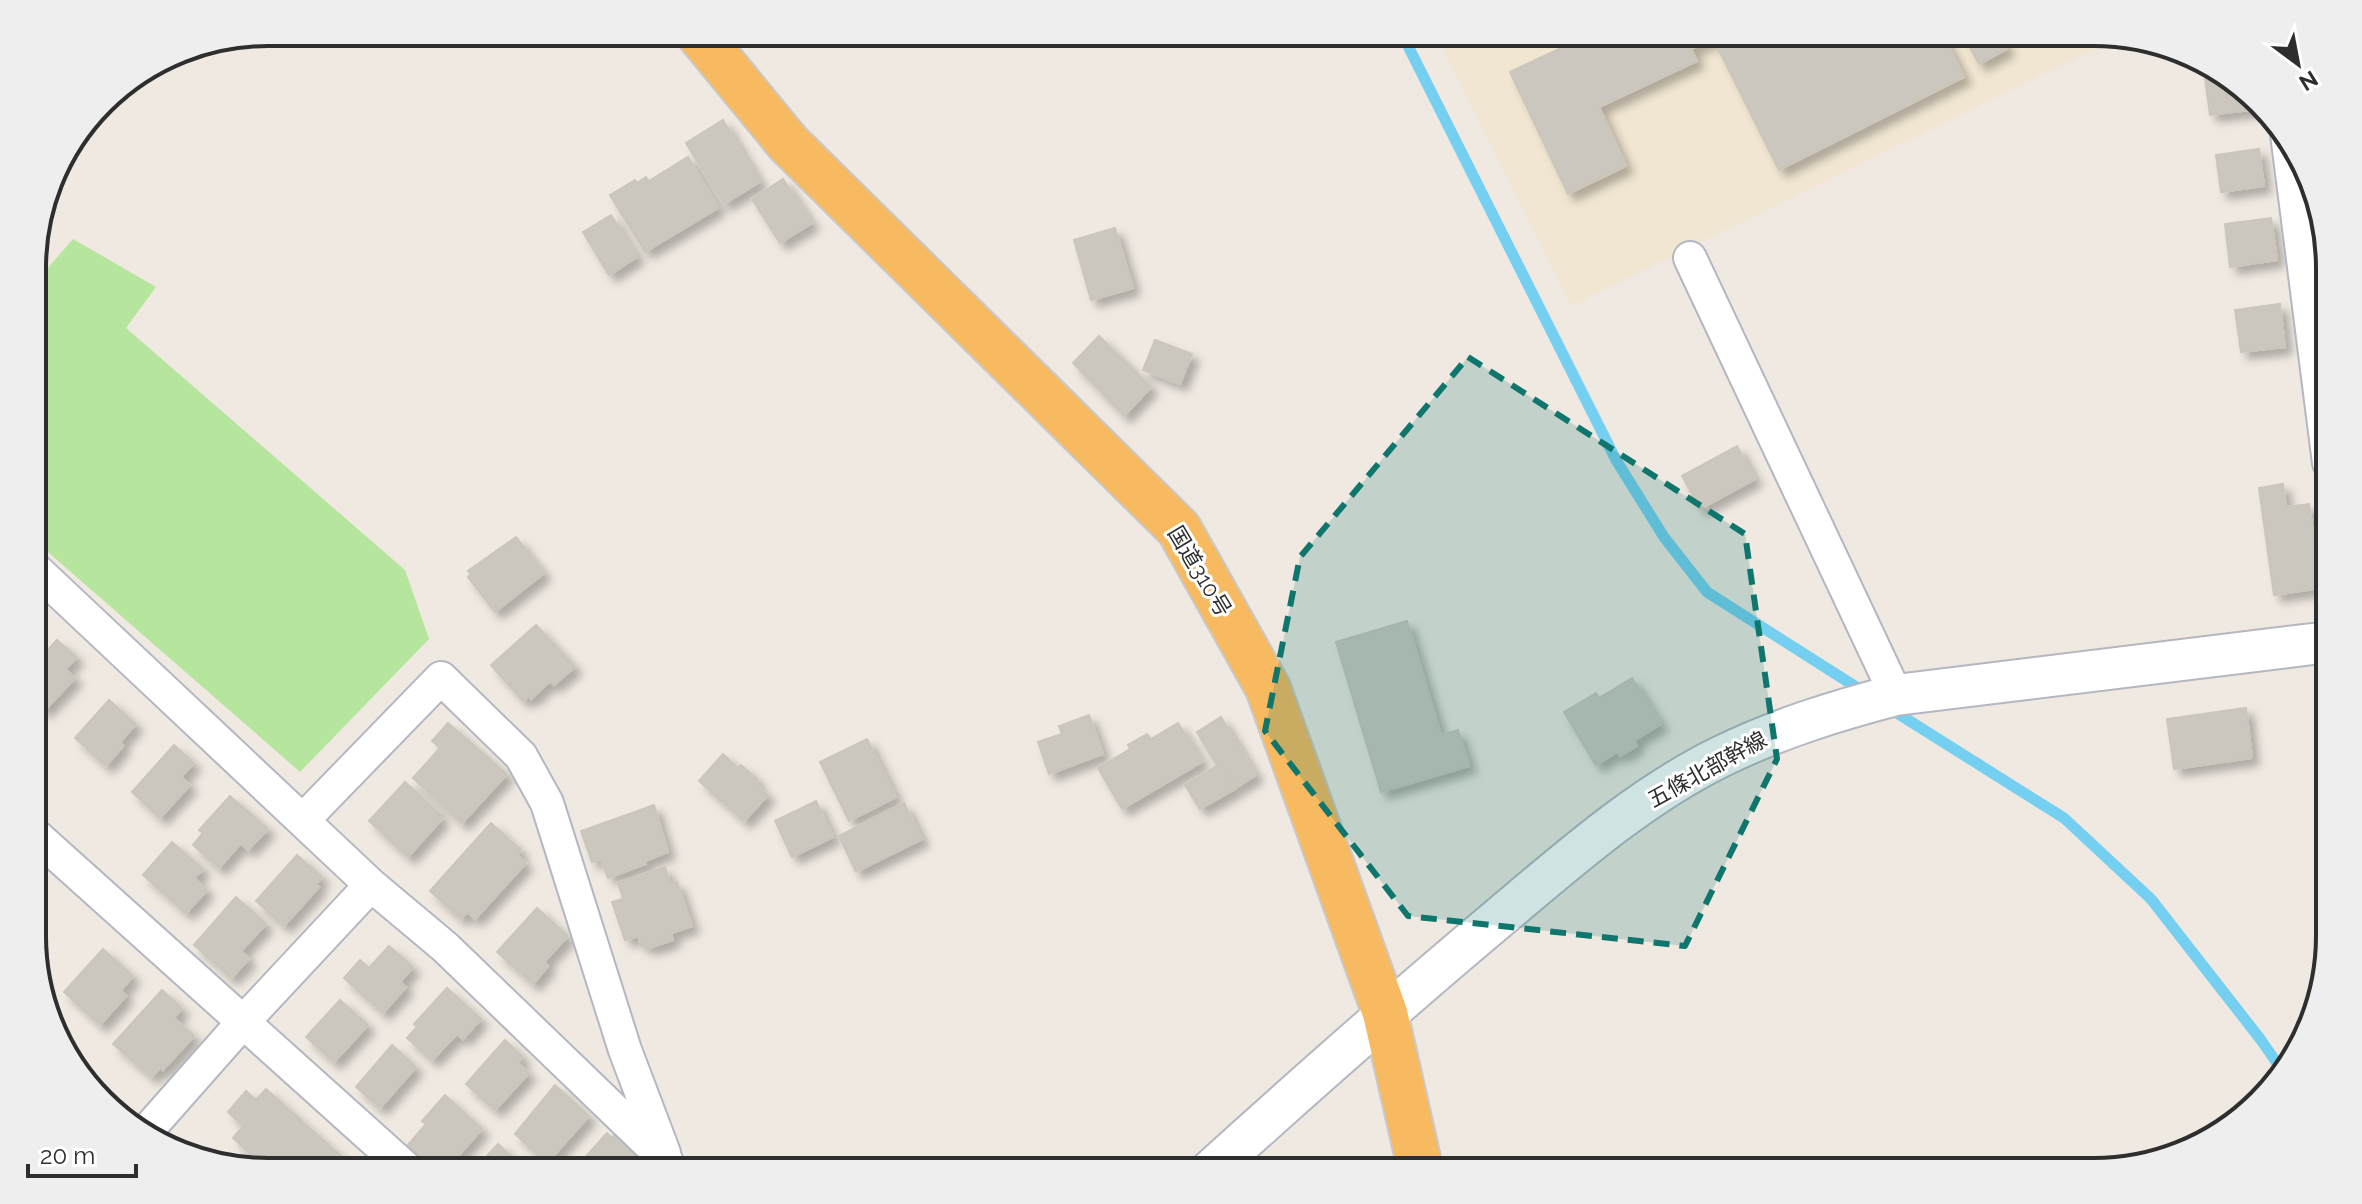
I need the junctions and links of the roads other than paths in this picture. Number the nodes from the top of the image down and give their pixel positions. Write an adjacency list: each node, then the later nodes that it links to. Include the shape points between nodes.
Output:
1 (708, 46): 11 (highway, 国道310号, via 788,143 1179,529 1268,688)
2 (2291, 168): 4 (street)
3 (1690, 258): 7 (street)
4 (2316, 361)
5 (46, 579): 8 (street)
6 (2316, 644): 7 (street, 五條北部幹線)
7 (1896, 695): 11 (street, 五條北部幹線, via 1774,732 1679,780 1610,827)
8 (303, 820): 10 (street); 16 (street, via 441,678 521,756 547,803)
9 (46, 845): 12 (street)
10 (371, 885): 12 (street); 15 (street, via 445,947)
11 (1385, 1013): 17 (street, 五條北部幹線); 18 (highway, 国道310号)
12 (244, 1021): 13 (street); 14 (street)
13 (152, 1125)
14 (395, 1158)
15 (660, 1158)
16 (665, 1158)
17 (1224, 1158)
18 (1418, 1158)

